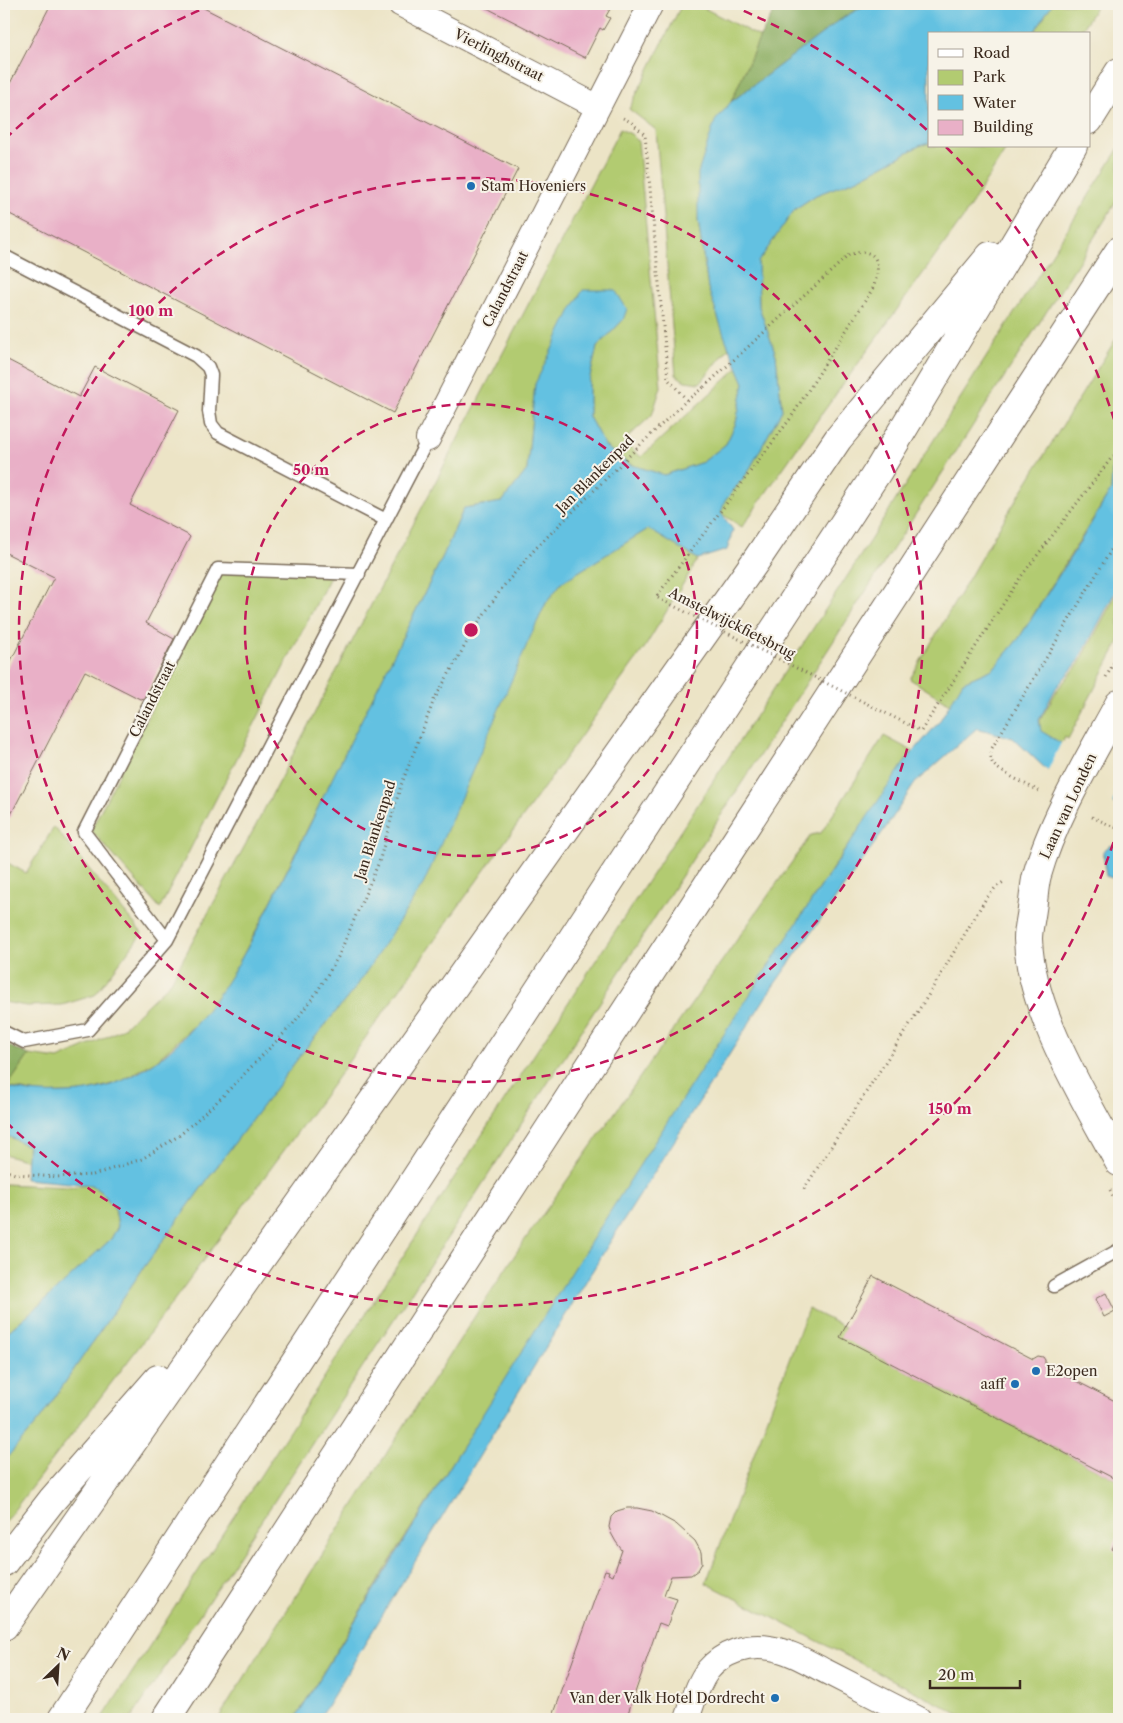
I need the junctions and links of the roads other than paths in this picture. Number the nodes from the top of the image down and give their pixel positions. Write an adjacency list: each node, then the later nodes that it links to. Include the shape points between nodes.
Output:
1 (400, 4): 4 (street, Vierlinghstraat)
2 (652, 4): 4 (street, Calandstraat)
3 (1119, 72): 5 (main road)
4 (598, 107): 10 (street, Calandstraat)
5 (1090, 118)
6 (1072, 148): 7 (main road)
7 (1047, 188): 18 (main road, via 838,440); 22 (main road, via 867,486)
8 (1119, 251): 23 (main road)
9 (4, 256): 11 (lane, via 196,356 212,375 209,411 211,424 218,433)
10 (428, 439): 11 (lane, Calandstraat)
11 (386, 520): 12 (lane, Calandstraat)
12 (359, 574): 14 (lane, Calandstraat); 14 (lane, Calandstraat, via 218,569 84,832)
13 (1119, 704): 16 (main road, Laan van Londen, via 1046,849 1037,877 1028,938 1042,1006 1056,1042)
14 (167, 940): 15 (lane, Calandstraat, via 88,1030 24,1042)
15 (4, 1032)
16 (1119, 1162)
17 (1119, 1250): 19 (lane)
18 (248, 1277): 20 (main road, via 52,1500); 21 (main road)
19 (1054, 1286)
20 (4, 1562)
21 (4, 1626)
22 (62, 1719)
23 (166, 1719)
24 (687, 1719): 25 (street, via 709,1670 730,1654 756,1647 794,1655)
25 (919, 1719)

